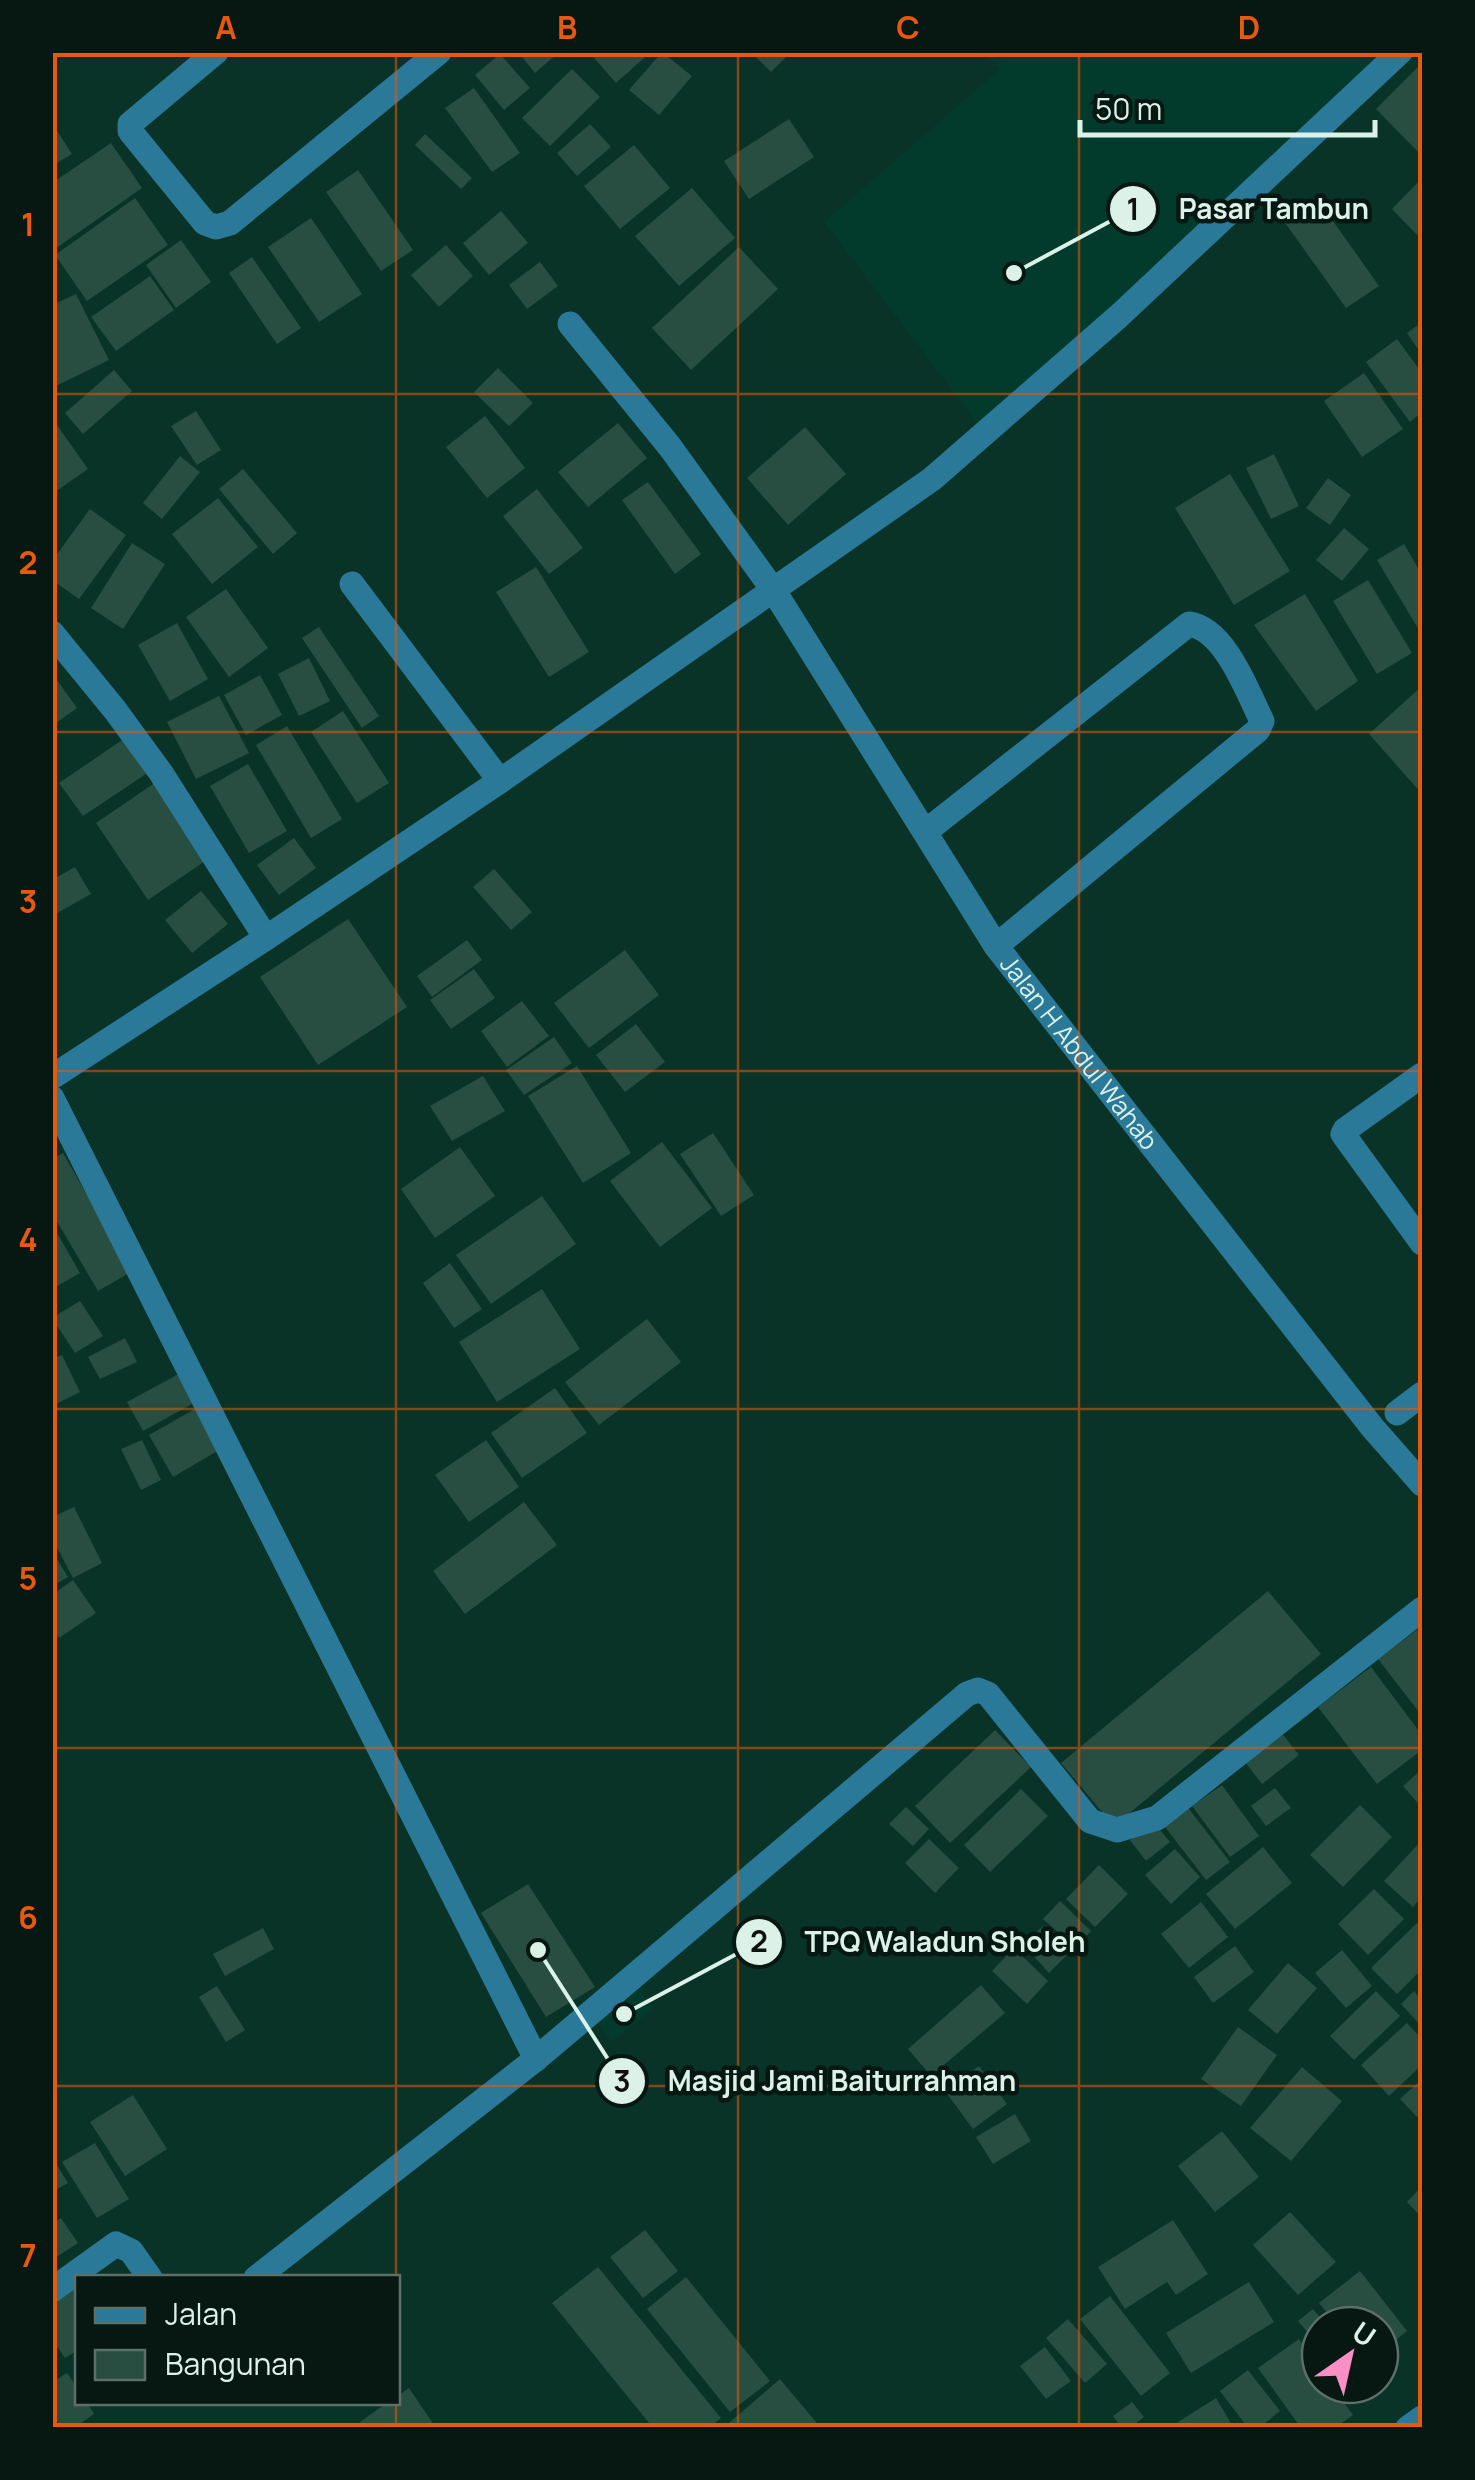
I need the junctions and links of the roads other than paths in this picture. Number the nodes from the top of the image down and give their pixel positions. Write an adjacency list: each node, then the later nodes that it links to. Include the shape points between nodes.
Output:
1 (216, 52): 2 (street, via 130,124 205,223 216,227 230,223)
2 (440, 52)
3 (1400, 52): 6 (street, via 1120,315 932,479)
4 (570, 324): 6 (street, Jalan H Abdul Wahab)
5 (352, 584): 8 (street)
6 (774, 591): 8 (street); 9 (street, Jalan H Abdul Wahab)
7 (52, 634): 10 (street, via 162,773)
8 (500, 781): 10 (street)
9 (925, 832): 11 (street, Jalan H Abdul Wahab); 11 (street, via 1189,624 1202,626 1234,664 1262,721 1258,730)
10 (266, 938): 13 (street)
11 (996, 946): 18 (street, Jalan H Abdul Wahab)
12 (1422, 1075): 15 (street, via 1343,1134)
13 (52, 1077)
14 (52, 1098): 20 (street)
15 (1422, 1243)
16 (1422, 1394): 17 (street)
17 (1397, 1413)
18 (1422, 1484)
19 (1422, 1609): 20 (street, via 1157,1818 1117,1830 1090,1820 988,1694 967,1694)
20 (536, 2059): 22 (street)
21 (148, 2275): 23 (street, via 131,2250 116,2244)
22 (260, 2275)
23 (52, 2290)
24 (1422, 2418): 25 (street)
25 (1408, 2428)

